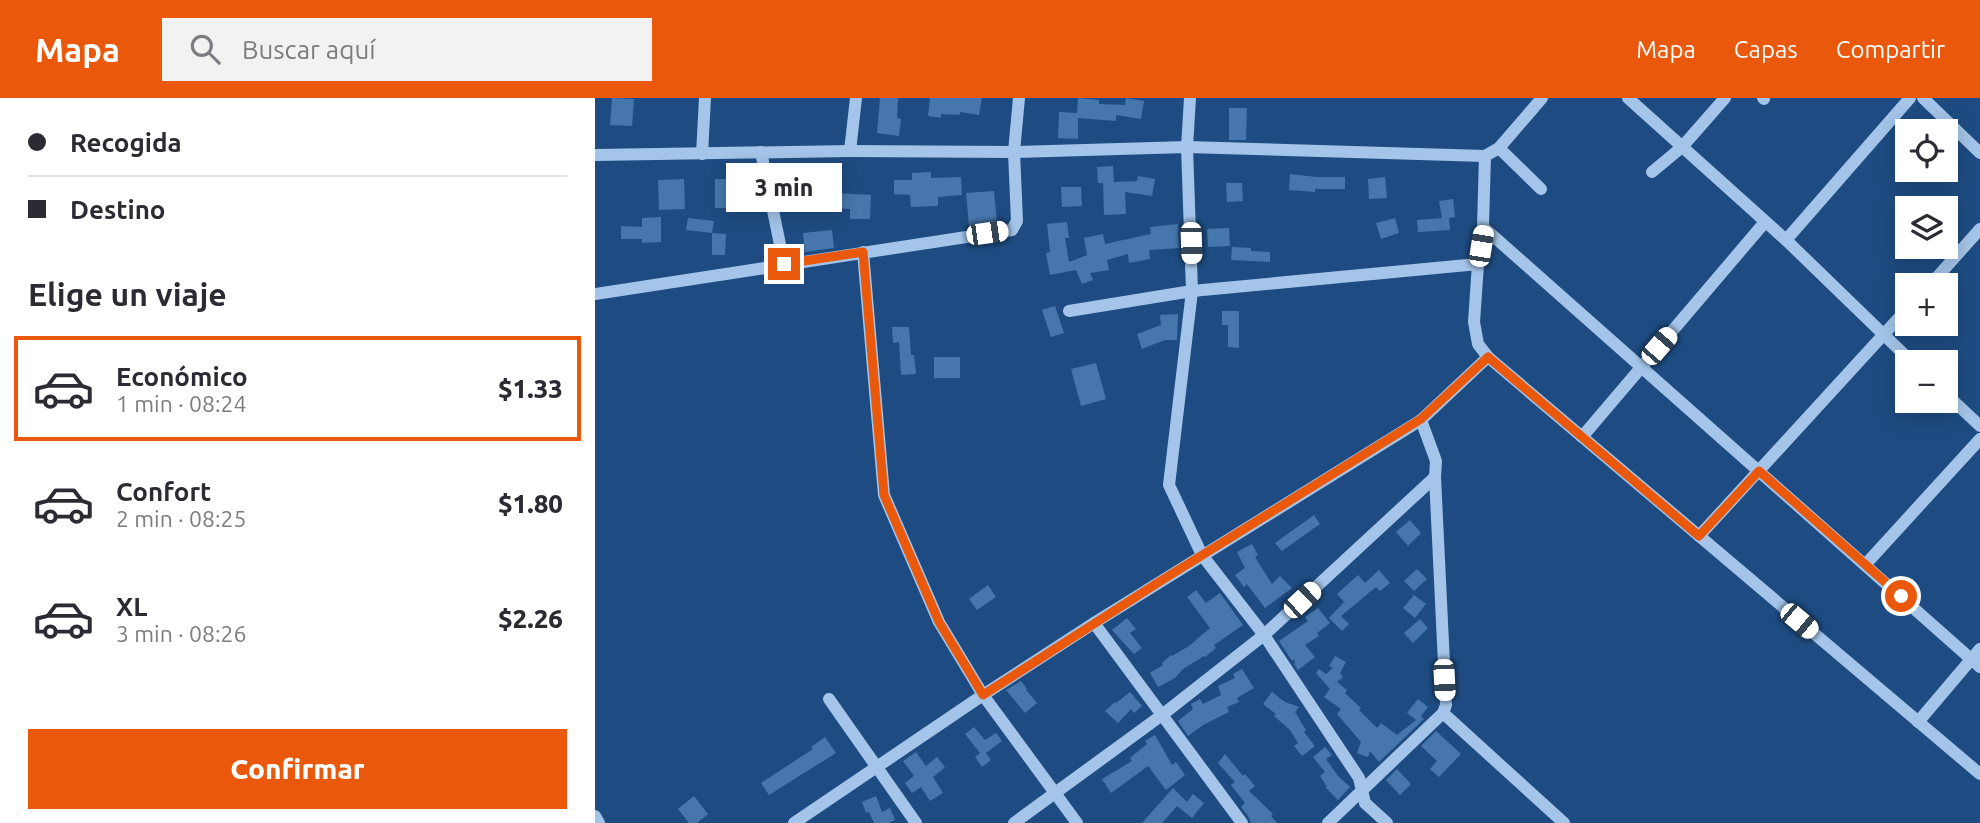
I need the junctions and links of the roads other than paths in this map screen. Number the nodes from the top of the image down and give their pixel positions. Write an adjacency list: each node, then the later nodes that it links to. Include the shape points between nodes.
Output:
1 (705, 98): 17 (street)
2 (856, 98): 13 (street)
3 (1019, 98): 15 (street)
4 (1190, 98): 10 (street)
5 (1542, 98): 12 (street)
6 (1628, 98): 11 (street)
7 (1725, 98): 11 (street)
8 (1910, 98): 25 (street)
9 (1923, 98): 16 (street)
10 (1187, 147): 15 (street); 19 (street); 30 (street)
11 (1682, 147): 20 (street); 22 (street)
12 (1499, 148): 19 (street); 21 (street)
13 (850, 151): 14 (street); 15 (street)
14 (761, 152): 17 (street); 27 (street)
15 (1014, 152): 26 (street, via 1017,221 1012,230)
16 (1980, 153)
17 (702, 154): 18 (street)
18 (595, 155)
19 (1485, 156): 23 (street)
20 (1652, 172)
21 (1541, 189)
22 (1765, 222): 25 (street); 37 (street)
23 (1483, 227): 28 (street); 37 (street)
24 (1980, 229): 29 (street)
25 (1786, 240): 34 (street)
26 (863, 252): 27 (street); 51 (street, via 884,495 939,622)
27 (784, 264): 31 (street)
28 (1478, 264): 30 (street); 36 (street, via 1474,322 1478,344)
29 (1941, 273)
30 (1192, 291): 32 (street); 46 (street, via 1169,485)
31 (595, 294)
32 (1069, 311)
33 (1895, 322): 34 (street)
34 (1883, 335): 35 (street); 43 (street)
35 (1899, 350)
36 (1488, 357): 39 (street); 41 (street)
37 (1642, 367): 41 (street); 43 (street)
38 (1958, 405): 40 (street)
39 (1421, 419): 44 (street, via 1436,461); 46 (street)
40 (1980, 426)
41 (1582, 437): 45 (street)
42 (1980, 439): 47 (street)
43 (1759, 471): 45 (street); 47 (street)
44 (1435, 477): 49 (street); 53 (street)
45 (1699, 536): 55 (street)
46 (1202, 555): 48 (street); 49 (street)
47 (1865, 565): 50 (street)
48 (1094, 623): 51 (street); 54 (street)
49 (1264, 635): 54 (street); 58 (street, via 1359,778)
50 (1977, 659): 55 (street)
51 (983, 695): 56 (street); 59 (street)
52 (829, 699): 56 (street)
53 (1443, 713): 58 (street); 69 (street)
54 (1162, 715): 59 (street); 66 (street)
55 (1919, 722): 57 (street)
56 (877, 767): 62 (street); 63 (street)
57 (1980, 774)
58 (1361, 790): 67 (street); 68 (street, via 1365,803)
59 (1055, 794): 64 (street); 65 (street)
60 (595, 816): 61 (street)
61 (599, 822)
62 (794, 823)
63 (916, 823)
64 (1014, 823)
65 (1077, 823)
66 (1242, 823)
67 (1328, 823)
68 (1387, 823)
69 (1564, 823)

